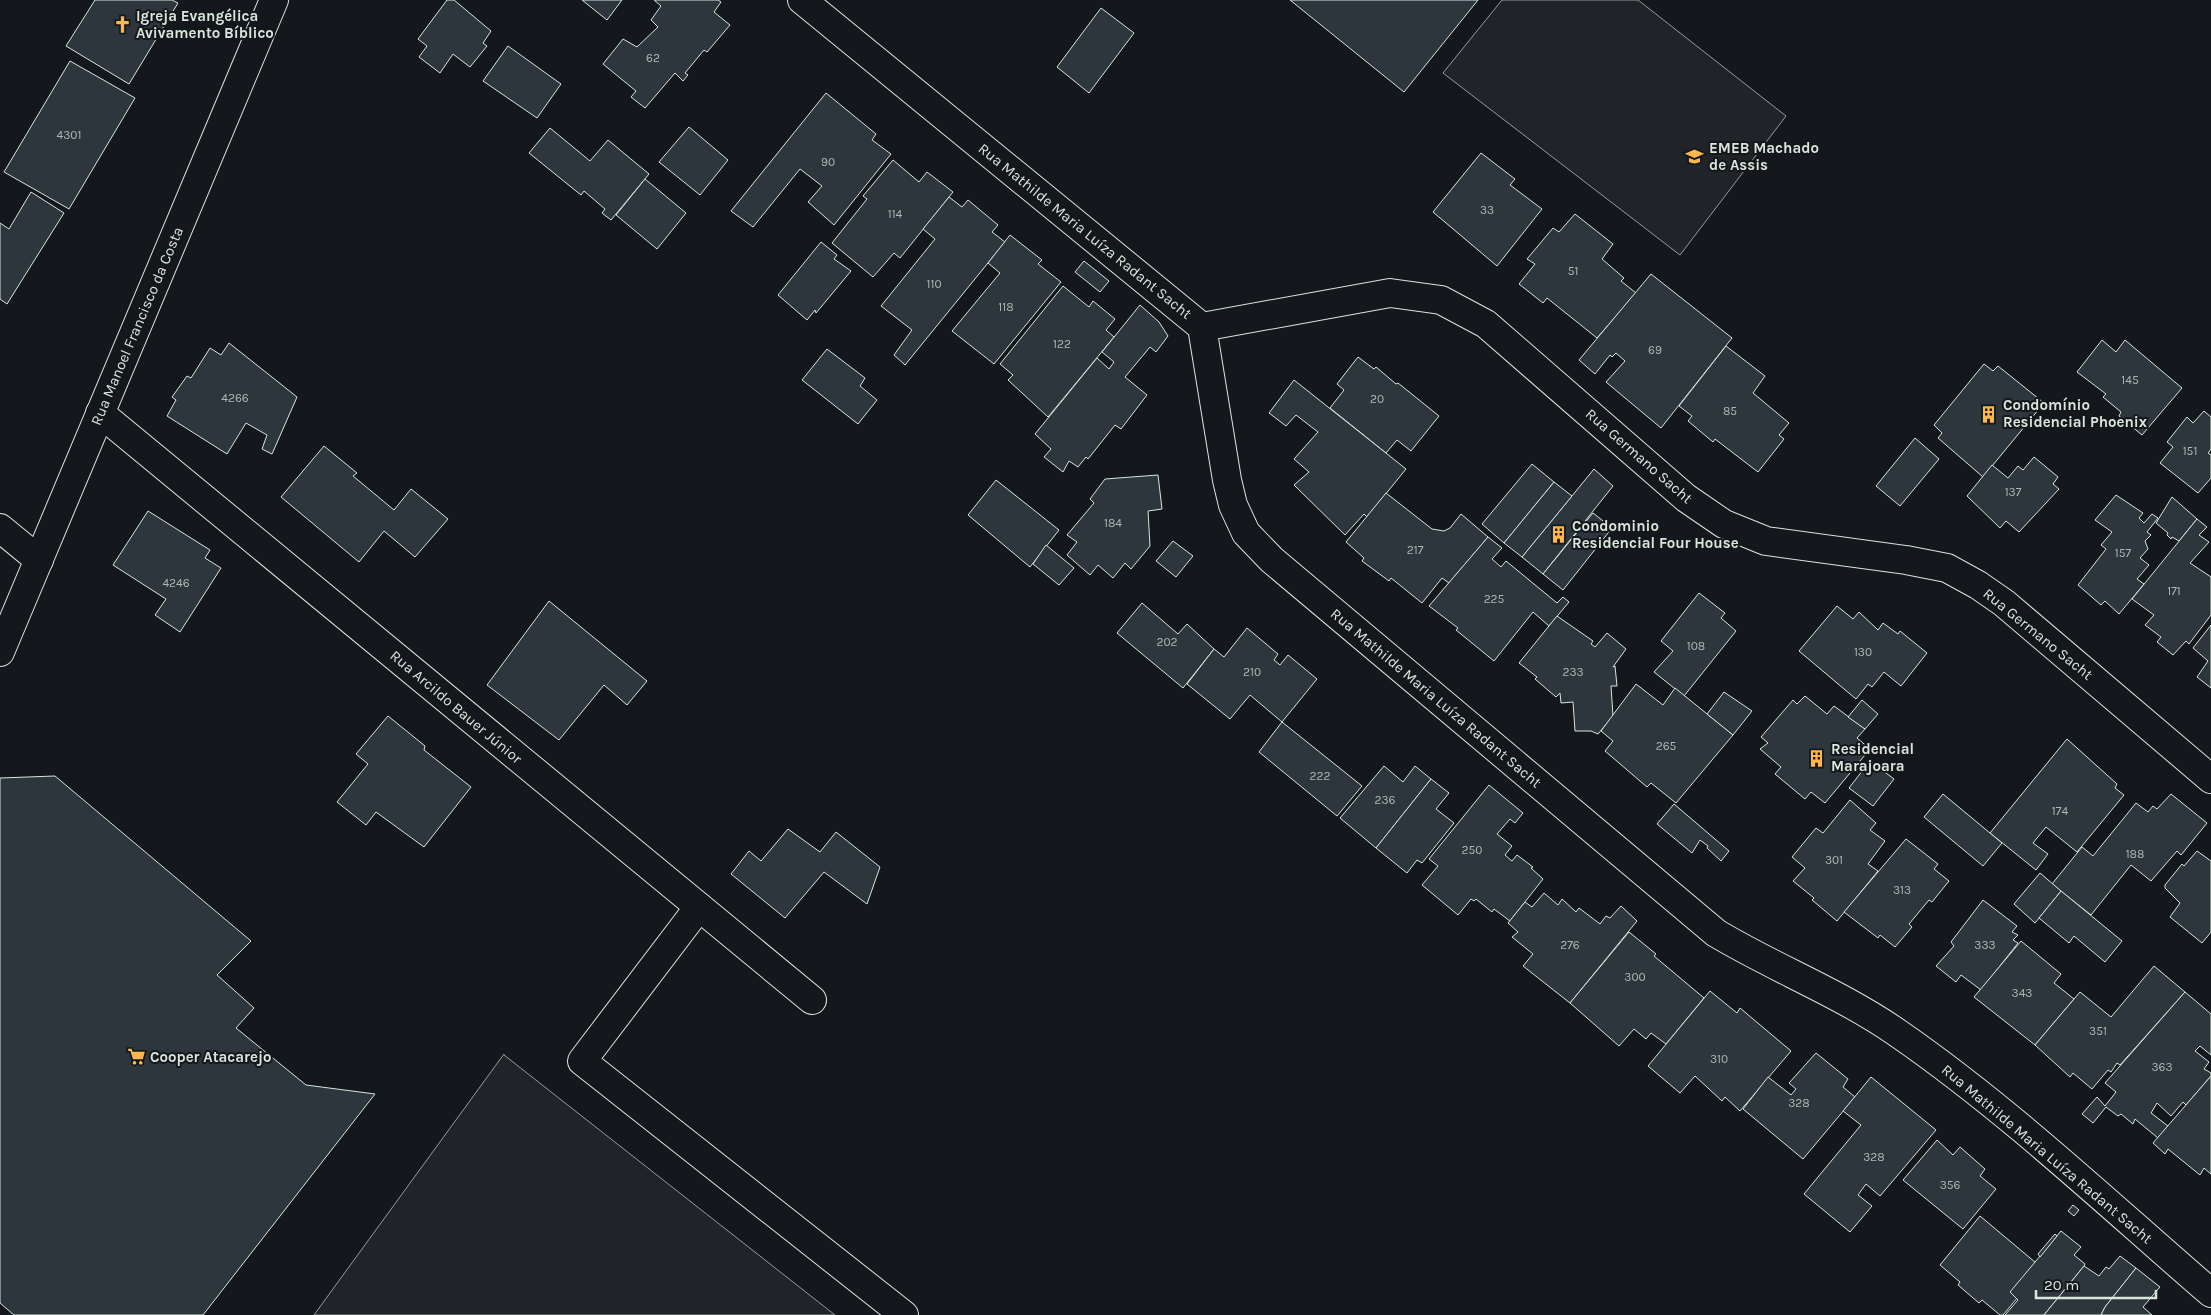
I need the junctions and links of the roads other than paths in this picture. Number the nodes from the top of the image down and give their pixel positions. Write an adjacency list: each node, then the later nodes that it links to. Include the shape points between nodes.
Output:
1 (274, 0): 4 (street, Rua Manoel Francisco da Costa)
2 (802, 0): 3 (street, Rua Mathilde Maria Luíza Radant Sacht)
3 (1202, 327): 8 (street, Rua Germano Sacht, via 1390,293 1440,300 1486,324 1686,498 1724,524 1766,541 1947,568 1978,585 2004,603); 11 (street, Rua Mathilde Maria Luíza Radant Sacht, via 1233,504 1246,533 1272,560 1716,933 1897,1032 1996,1107)
4 (100, 413): 6 (street, Rua Manoel Francisco da Costa); 9 (street, Rua Arcildo Bauer Júnior)
5 (0, 528): 6 (street)
6 (39, 560): 7 (street, Rua Manoel Francisco da Costa)
7 (0, 652)
8 (2211, 779)
9 (699, 907): 10 (street, Rua Arcildo Bauer Júnior); 12 (street, via 582,1061)
10 (812, 1000)
11 (2211, 1292)
12 (904, 1315)

